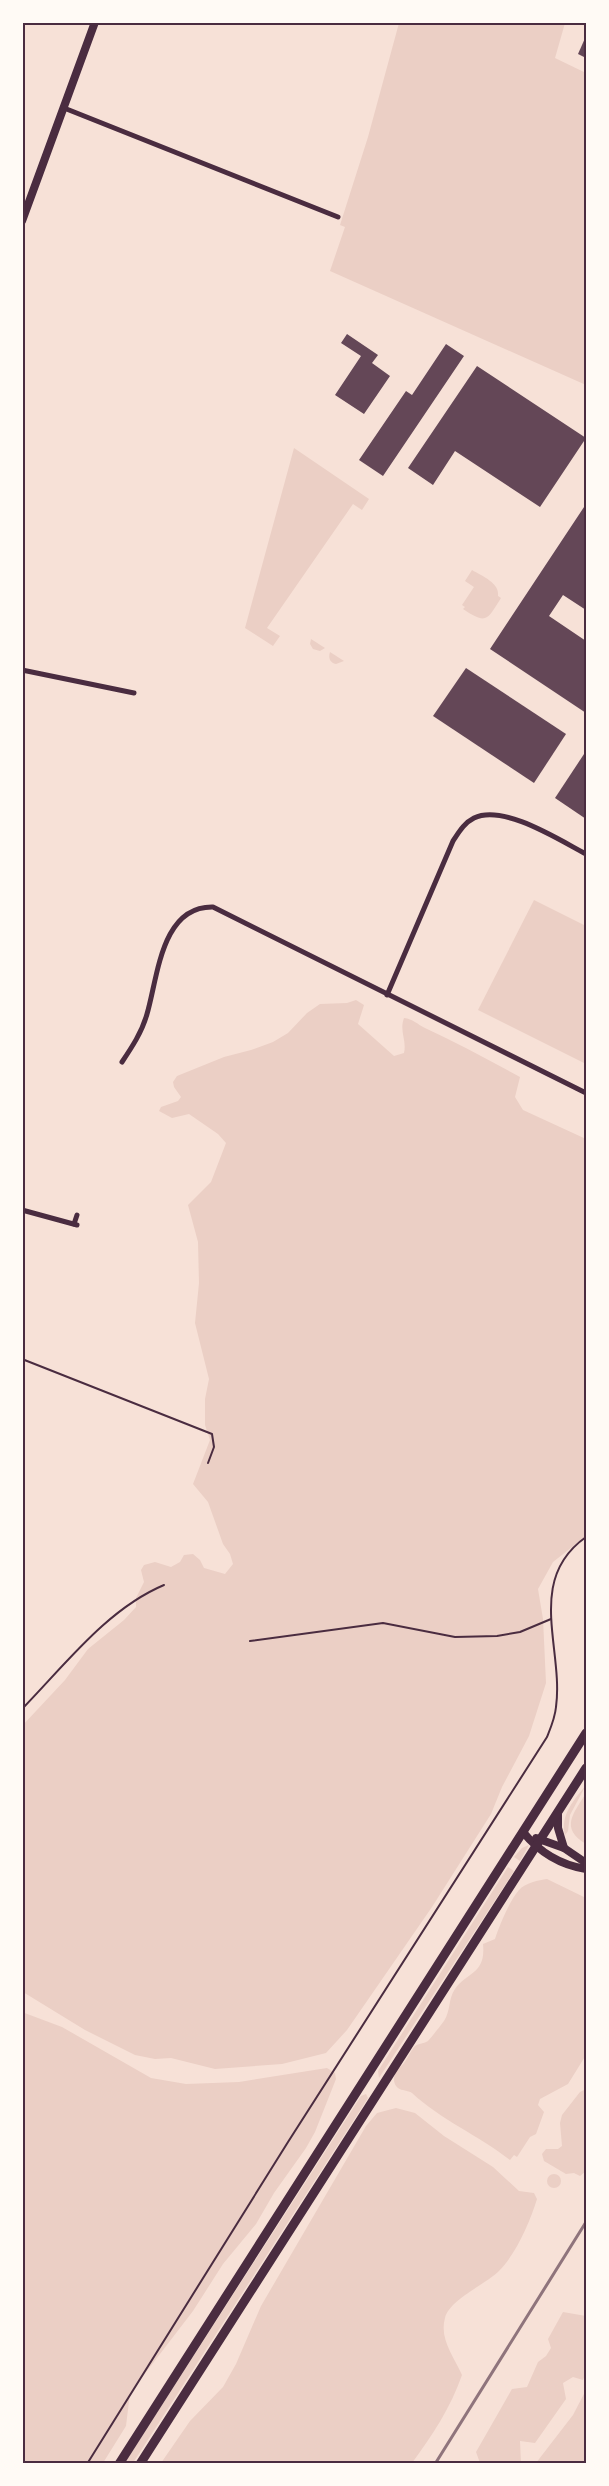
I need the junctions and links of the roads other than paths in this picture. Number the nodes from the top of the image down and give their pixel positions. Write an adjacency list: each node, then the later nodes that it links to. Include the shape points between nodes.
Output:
1 (95, 22): 2 (street)
2 (64, 108): 3 (street); 4 (street)
3 (338, 217)
4 (22, 221)
5 (22, 670): 6 (street)
6 (134, 693)
7 (586, 854): 8 (street, via 502,815 474,818 452,841)
8 (387, 995): 9 (street, via 223,910 203,907 186,916 169,935 146,1017); 10 (street)
9 (122, 1062)
10 (586, 1093)
11 (22, 1210): 12 (street, via 75,1225)
12 (77, 1215)
13 (586, 1732): 16 (main road)
14 (586, 1768): 15 (main road)
15 (558, 1813): 17 (main road); 18 (street, via 558,1828)
16 (523, 1832): 17 (street); 21 (main road)
17 (538, 1844): 18 (street); 20 (street, via 571,1866); 22 (main road)
18 (564, 1848): 19 (street)
19 (586, 1863)
20 (586, 1869)
21 (119, 2464)
22 (140, 2464)

